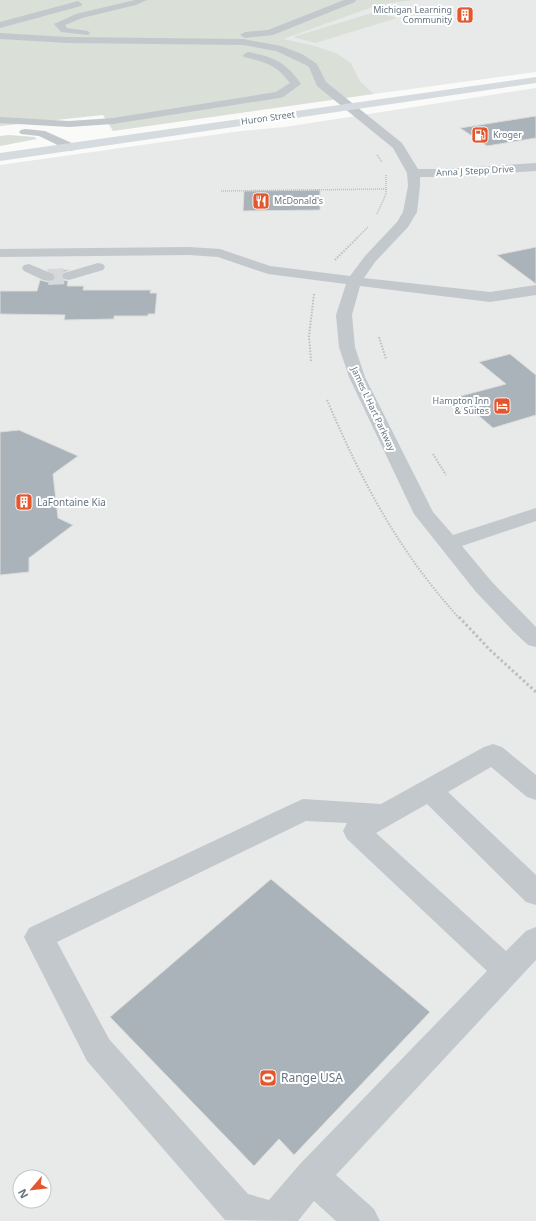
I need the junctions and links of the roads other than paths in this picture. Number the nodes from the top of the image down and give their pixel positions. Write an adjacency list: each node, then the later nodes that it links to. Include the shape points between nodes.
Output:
1 (143, 0): 2 (street, via 122,8 67,19 59,24 64,30 89,34 270,33)
2 (352, 0)
3 (86, 2): 4 (street)
4 (0, 26)
5 (0, 36): 8 (street, James L Hart Parkway, via 67,40 208,40 264,45 289,52 308,62 313,66 320,84)
6 (0, 46): 9 (street, via 232,51 269,59 286,70 296,84 279,95 113,121 69,124)
7 (536, 80): 8 (main road, Huron Street)
8 (350, 107): 11 (main road, Huron Street); 14 (street, James L Hart Parkway, via 398,146)
9 (0, 120)
10 (5, 132): 11 (street, via 41,133)
11 (70, 147): 12 (main road, Huron Street)
12 (0, 157)
13 (536, 167): 14 (street, Anna J Stepp Drive)
14 (413, 174): 20 (street, James L Hart Parkway, via 410,212 403,224 370,259)
15 (0, 253): 20 (street, via 220,253 268,270)
16 (98, 267): 18 (street)
17 (29, 268): 19 (street)
18 (69, 276)
19 (48, 277)
20 (354, 281): 21 (street, via 490,297); 23 (street, James L Hart Parkway, via 344,315 347,347 356,377 424,514)
21 (536, 290)
22 (536, 514): 23 (street)
23 (448, 544): 24 (street, James L Hart Parkway, via 484,587)
24 (536, 639)
25 (429, 790): 26 (street, via 493,754); 27 (street); 28 (street)
26 (536, 790)
27 (385, 815): 30 (street, via 356,830); 31 (street, via 303,810 39,936 98,1050 238,1208 276,1220)
28 (536, 893)
29 (536, 940): 30 (street)
30 (507, 971): 31 (street)
31 (312, 1176): 32 (street)
32 (362, 1221)

